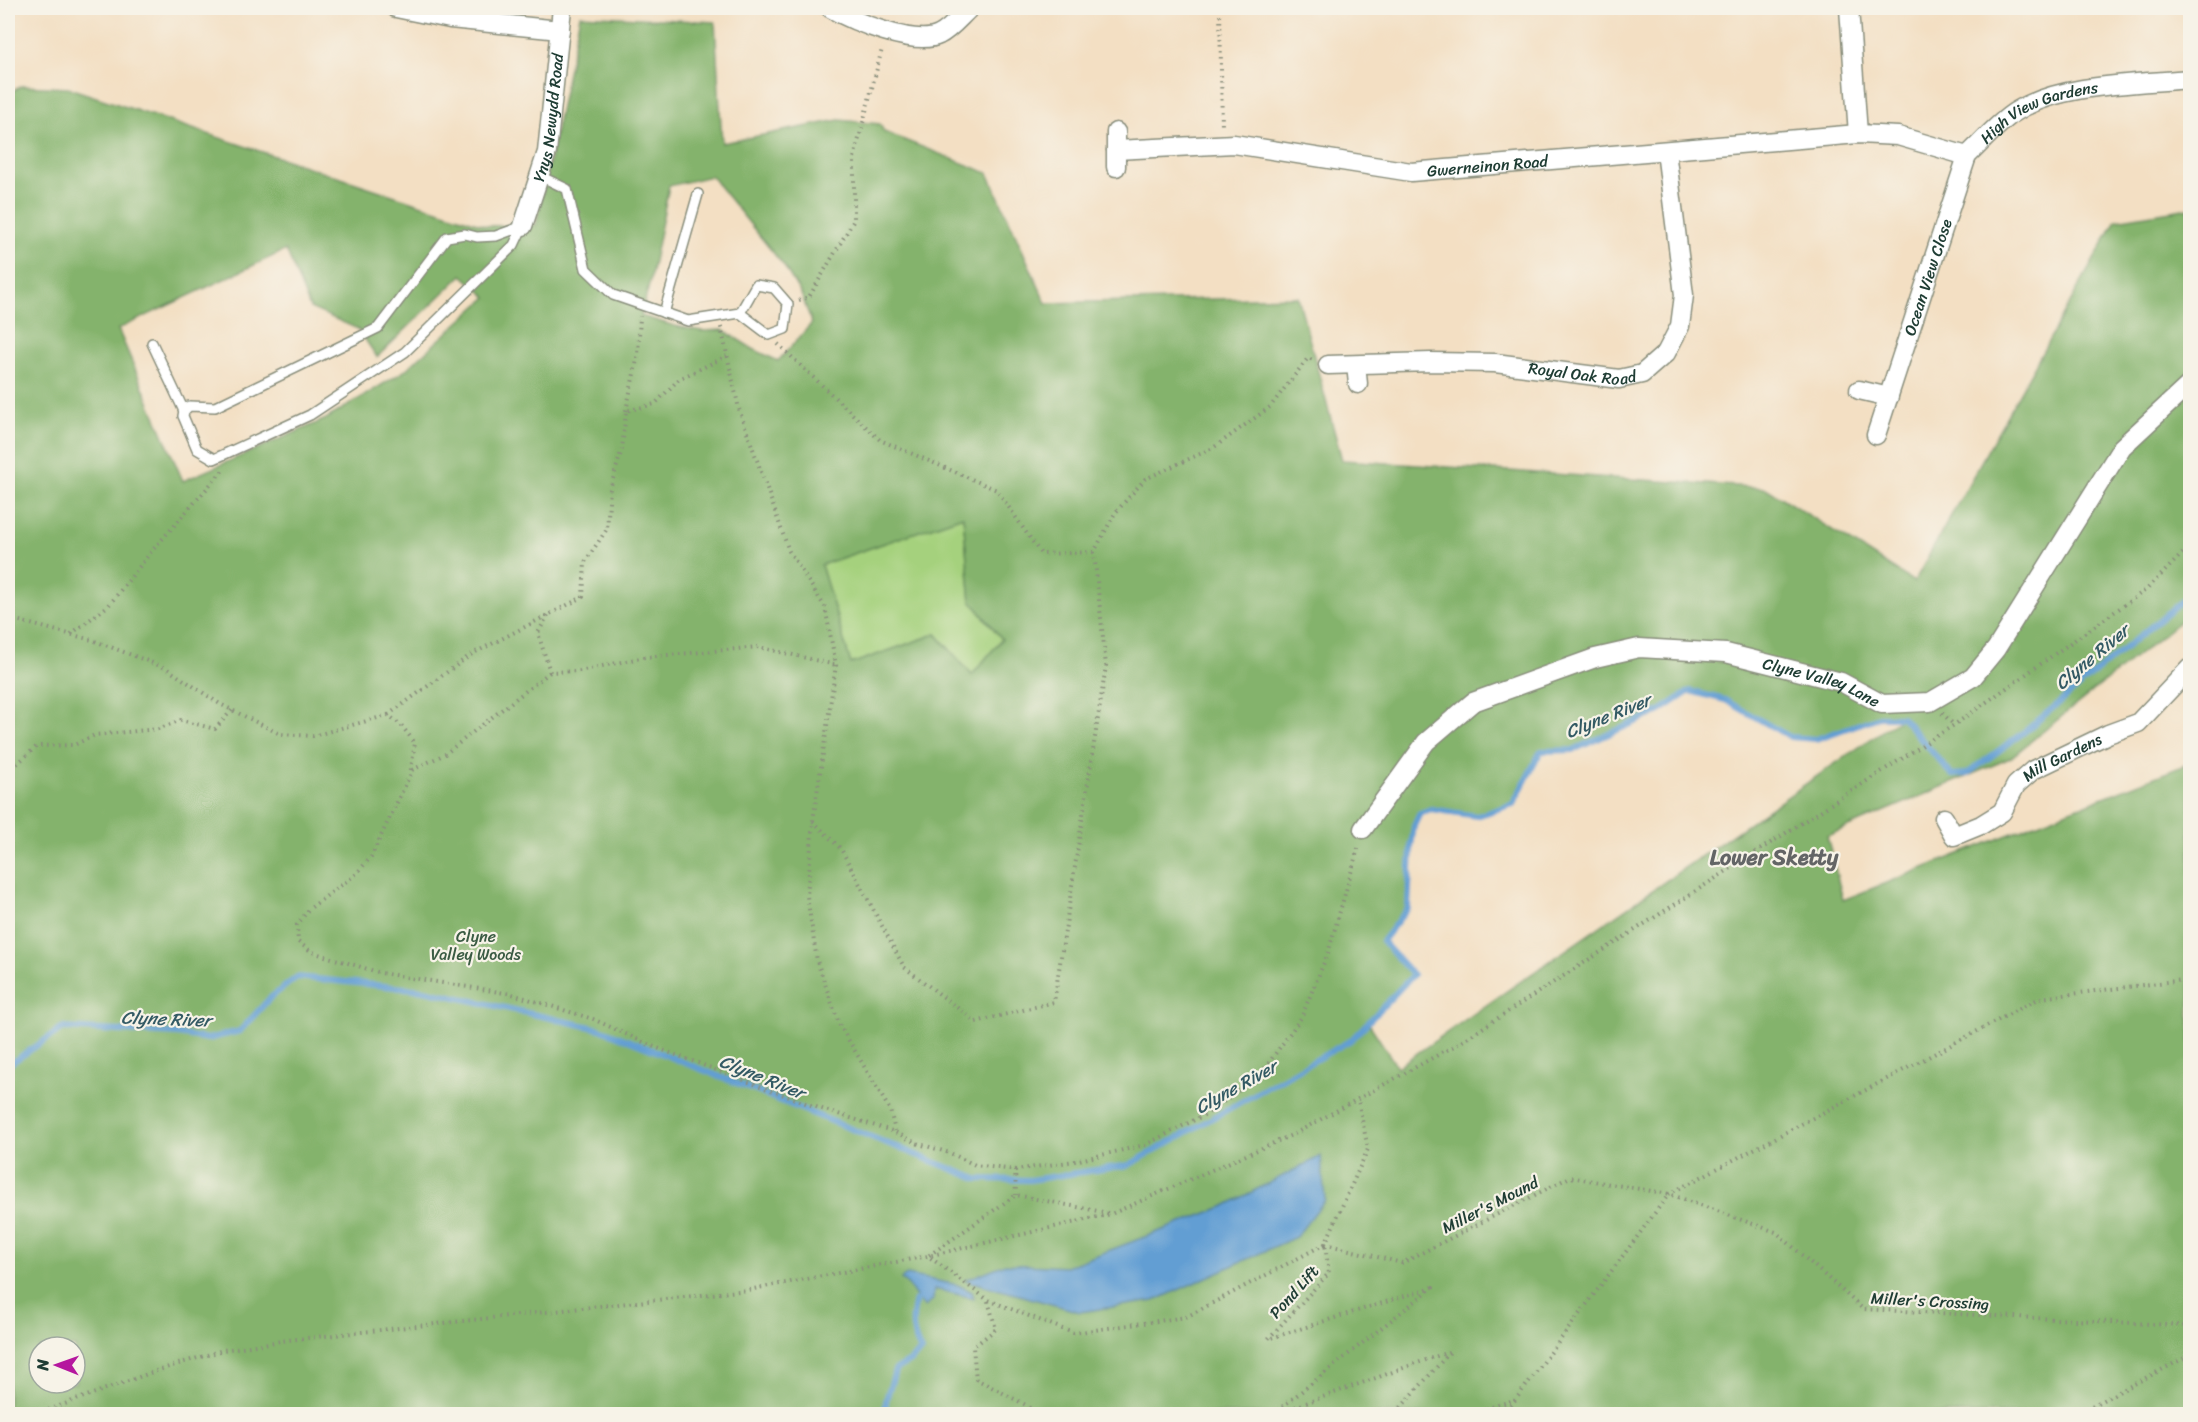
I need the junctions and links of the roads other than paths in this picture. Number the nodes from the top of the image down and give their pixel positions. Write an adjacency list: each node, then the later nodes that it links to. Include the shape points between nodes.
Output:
1 (396, 8): 6 (street, via 450,19)
2 (562, 8): 6 (street, Ynys Newydd Road)
3 (830, 8): 4 (street, via 904,37 925,39 940,35)
4 (970, 8)
5 (1849, 8): 8 (street)
6 (560, 30): 13 (street, Ynys Newydd Road, via 547,152)
7 (2190, 79): 12 (street, High View Gardens, via 2052,95 2014,112)
8 (1858, 134): 9 (street, Gwerneinon Road); 11 (street, Gwerneinon Road)
9 (1898, 136): 12 (street, High View Gardens)
10 (1116, 150): 11 (street, Gwerneinon Road, via 1234,144 1411,172)
11 (1666, 151): 19 (street, Royal Oak Road, via 1684,295 1680,326 1671,344 1642,374 1619,379 1495,363)
12 (1967, 156): 24 (street, Ocean View Close)
13 (540, 176): 15 (street, Ynys Newydd Road); 17 (lane, via 567,189 586,268 613,296)
14 (698, 194): 17 (lane)
15 (523, 225): 25 (lane, via 496,236 447,237 378,328 215,407 189,406); 25 (lane, via 514,245 405,351 310,415 214,459 197,449)
16 (740, 313): 16 (lane, via 756,285 774,288 788,304 785,329 769,335); 17 (lane, via 688,321)
17 (664, 314)
18 (152, 343): 25 (lane)
19 (1356, 364): 20 (street, Royal Oak Road); 21 (street)
20 (1328, 365)
21 (1358, 384)
22 (2190, 384): 29 (street, Clyne Valley Lane, via 2122,447 1996,649 1973,676 1930,702 1882,704 1841,682 1726,653 1639,648 1595,658 1473,702 1426,742)
23 (1859, 390): 24 (street)
24 (1888, 397): 26 (street, Ocean View Close)
25 (184, 411)
26 (1876, 435)
27 (2190, 668): 28 (street, Mill Gardens, via 2138,723 2033,770 2016,785 2002,812 1981,825 1954,836)
28 (1944, 818)
29 (1363, 829)

